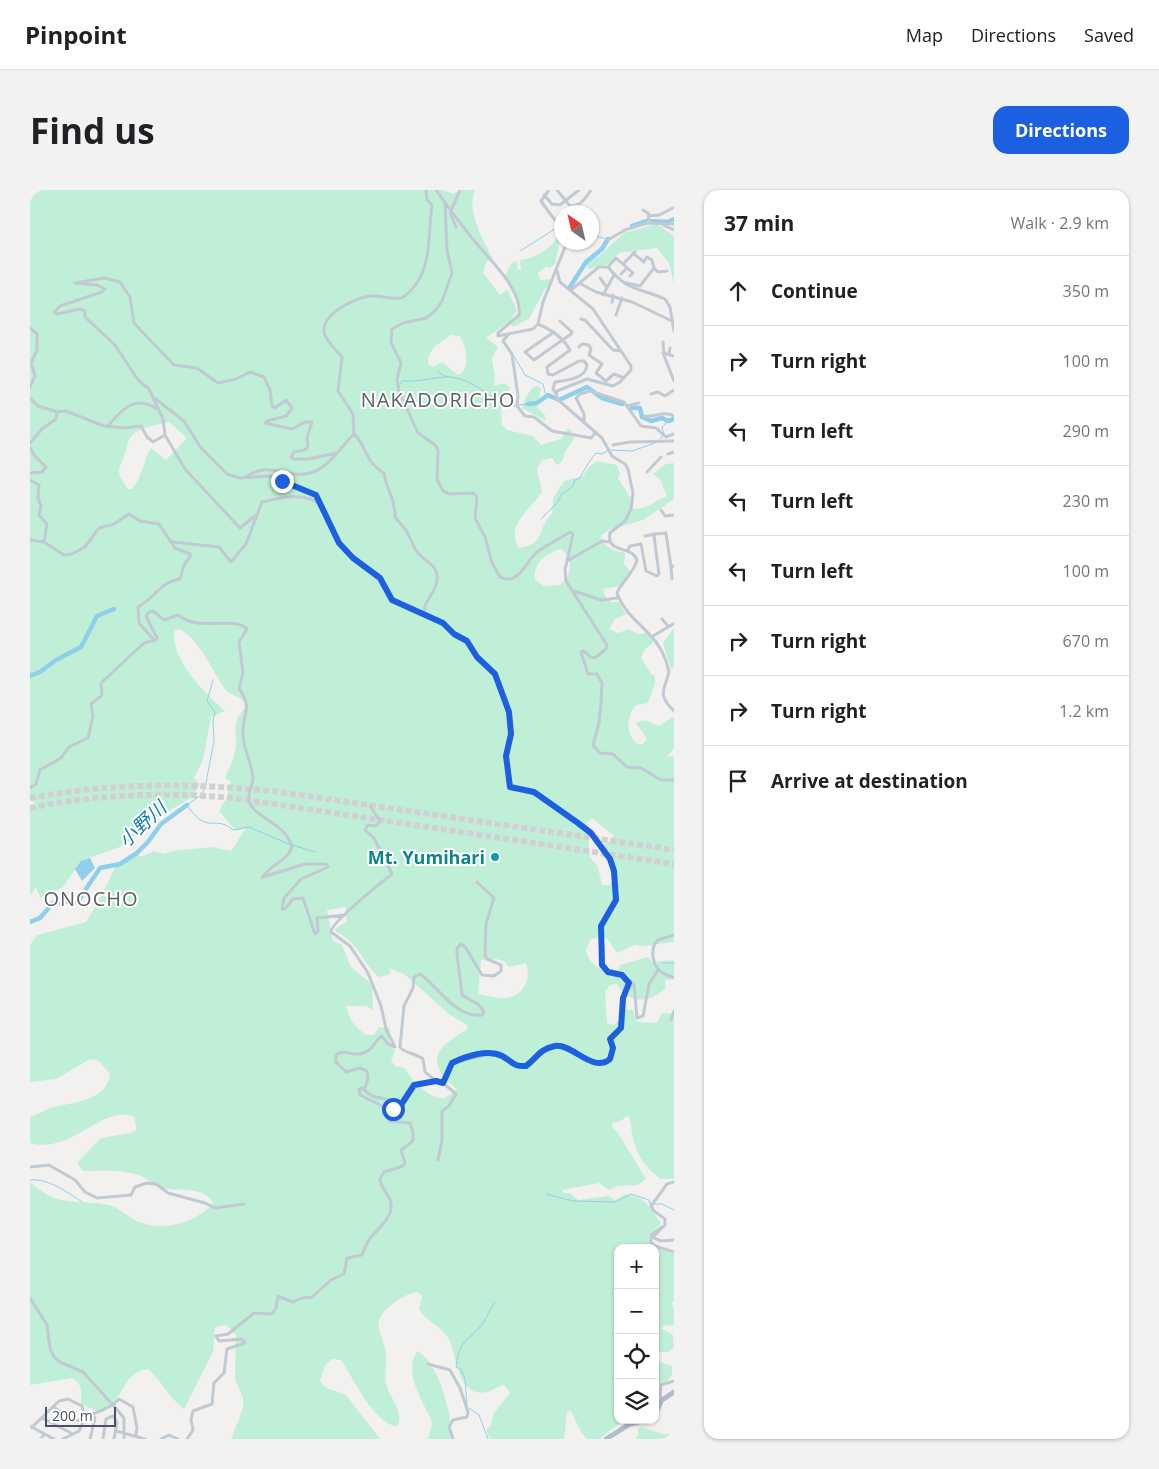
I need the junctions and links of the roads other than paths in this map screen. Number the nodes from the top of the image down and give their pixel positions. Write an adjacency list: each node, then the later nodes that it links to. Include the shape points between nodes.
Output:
1 (426, 190): 75 (street, via 427,200 432,205 427,259 419,282 402,298 368,296 344,305 329,318 324,328 324,334 342,357 338,391 353,414)
2 (436, 190): 10 (street)
3 (460, 190): 13 (street)
4 (548, 190): 8 (street)
5 (579, 190): 9 (street)
6 (591, 190): 9 (street, via 583,202 573,207)
7 (558, 191): 9 (street)
8 (544, 195): 9 (street, via 552,204 560,205); 15 (street, via 542,204)
9 (566, 201)
10 (445, 203): 13 (street); 101 (street, via 447,250 452,273 442,301 431,315 392,329 392,342 402,363 397,379 399,390 418,433 438,450 437,479 440,486 450,494 473,493 478,497 475,518 500,577 514,577 523,571 536,553 572,532)
11 (673, 208): 14 (street)
12 (643, 210): 14 (street)
13 (451, 211): 19 (street); 49 (street, via 505,276 515,297 519,315 497,336)
14 (648, 216): 16 (street)
15 (554, 220)
16 (649, 223): 17 (street); 21 (street, via 625,230)
17 (663, 224): 18 (street); 20 (street)
18 (674, 224)
19 (456, 227)
20 (674, 230)
21 (608, 240)
22 (564, 250): 30 (street)
23 (623, 264): 24 (street, via 616,258); 25 (street); 26 (street, via 634,252 644,261 647,257 652,260)
24 (608, 267): 31 (street); 34 (street, via 598,267)
25 (627, 268): 28 (street); 29 (street)
26 (654, 268): 27 (street, via 658,272); 33 (street, via 638,286)
27 (667, 271)
28 (621, 273)
29 (633, 273)
30 (556, 275): 36 (street); 45 (street, via 543,302)
31 (614, 275): 33 (street); 35 (street)
32 (600, 278): 35 (street)
33 (618, 282): 44 (street, via 665,298)
34 (579, 283): 36 (street); 37 (street)
35 (606, 286): 37 (street)
36 (571, 290): 54 (street, via 593,309)
37 (603, 294): 38 (street)
38 (613, 295): 39 (street); 40 (street)
39 (622, 298): 41 (street); 44 (street)
40 (612, 302)
41 (616, 315)
42 (581, 319): 54 (street, via 612,350)
43 (560, 321): 50 (street, via 572,332)
44 (672, 322): 47 (street)
45 (538, 324): 48 (street); 49 (street)
46 (30, 328): 60 (street, via 37,334 38,344 31,363 35,376)
47 (674, 330)
48 (554, 332): 50 (street); 50 (street, via 525,352 534,360)
49 (508, 334): 74 (street, via 504,341 512,354 517,406 521,413 534,417 552,431 591,438)
50 (564, 340): 65 (street, via 570,350 547,367 547,373 553,374 579,361 586,362 587,367 572,379 555,382)
51 (663, 342): 55 (street)
52 (579, 347): 58 (street, via 589,345 589,355 602,365 596,373 602,379 614,374)
53 (670, 348): 56 (street)
54 (622, 351): 58 (street, via 631,367)
55 (664, 353): 56 (street); 59 (street)
56 (669, 354): 57 (street)
57 (674, 356)
58 (624, 378): 65 (street, via 613,386 587,378 561,387)
59 (674, 381)
60 (30, 387)
61 (674, 390): 62 (street, via 665,396 655,392)
62 (651, 394)
63 (152, 396): 69 (street); 83 (street, via 115,345 85,317 85,311 54,312 60,306 105,289 75,283 104,278 120,282 130,297 134,323 174,365 197,368 218,383 250,372 264,377 272,406 275,408 286,400 292,408 286,416 265,423 292,429 312,422 308,446 294,452 293,459 309,460); 88 (street, via 184,421 201,448 222,471)
64 (30, 398): 68 (street, via 38,406)
65 (556, 398): 72 (street)
66 (639, 403): 67 (street)
67 (627, 406): 72 (street, via 624,402 585,391 576,398 584,414); 76 (street, via 637,423 656,428 670,437)
68 (57, 412): 73 (street, via 66,411); 79 (street, via 56,419)
69 (161, 412): 73 (street, via 140,403 127,406); 77 (street)
70 (643, 416): 71 (street, via 660,413)
71 (674, 416)
72 (584, 423): 74 (street)
73 (108, 426): 77 (street, via 140,426 153,442)
74 (596, 432): 99 (street, via 614,459 626,466 633,493 629,515 610,533)
75 (354, 434): 83 (street); 106 (street, via 373,466 384,473 386,487 395,505 395,517 419,554 436,570 436,587 425,603)
76 (674, 434)
77 (165, 435): 92 (street, via 185,469 240,528)
78 (674, 441): 80 (street)
79 (30, 443)
80 (613, 445)
81 (30, 448): 87 (street, via 46,467 42,472)
82 (674, 452): 84 (street)
83 (336, 453): 88 (street, via 329,462 310,473 292,474 265,469)
84 (668, 454)
85 (661, 457): 86 (street)
86 (648, 472)
87 (30, 473)
88 (245, 478): 90 (street, via 275,478 316,495)
89 (30, 480): 97 (street, via 38,485 39,515 47,524)
90 (318, 503): 92 (street, via 309,498 275,499 262,502); 106 (street, via 345,550 380,578 397,603)
91 (661, 510): 93 (street, via 665,516)
92 (256, 515): 98 (street, via 246,544 233,562 219,548)
93 (674, 515)
94 (655, 534): 95 (street); 100 (street, via 657,576 646,571 641,544 630,546); 102 (street, via 666,533)
95 (646, 536)
96 (30, 540): 97 (street)
97 (44, 542): 98 (street, via 56,552 72,554 84,547 98,528 114,524 126,514 140,521 159,524)
98 (172, 542): 111 (street, via 175,548 190,555 180,579 159,588 153,598 138,607 139,622)
99 (610, 542): 100 (street, via 613,547); 101 (street, via 602,541)
100 (627, 551): 105 (street, via 637,560 628,579 618,589)
101 (567, 562): 104 (street, via 566,581)
102 (672, 567): 103 (street)
103 (672, 579)
104 (573, 591): 105 (street, via 601,600); 113 (street, via 607,644 595,658 581,652 588,674 596,674 602,683 600,723 593,741 596,749 603,754 613,754 627,767 640,768 654,778)
105 (618, 598): 110 (street, via 633,618)
106 (425, 616): 121 (street, via 443,623 467,641 497,678 509,712 511,734 506,756 510,787 534,792 571,818 591,833 610,859 616,900 602,924 602,965 608,972 622,975)
107 (662, 619): 109 (street)
108 (673, 624): 109 (street)
109 (668, 626): 110 (street)
110 (653, 636): 112 (street, via 669,672 662,695)
111 (153, 641): 114 (street, via 144,644 101,683 102,695 92,704 88,738 69,747 61,758 40,770 36,784); 117 (street, via 157,638 146,616 153,611 164,620 178,615 188,622 213,625 239,623 247,629 240,642 243,673 239,689 244,694 248,709 242,732 253,775 249,801 253,809 282,829 292,847 286,857 262,878 304,864 326,864 328,867 301,879 284,898 282,909 293,899 304,898 315,934 318,931 317,918)
112 (674, 711)
113 (674, 780)
114 (30, 788)
115 (370, 806): 117 (street, via 380,821 376,826 368,825 365,830 374,838 392,874)
116 (477, 882): 124 (street, via 494,898 486,923 484,955 501,965 501,971 490,976 482,974 461,944 456,954 462,995 480,1005 484,1012 476,1015 450,1004 422,975 417,974 404,1006)
117 (345, 915): 124 (street, via 333,925 331,932 350,946 368,973 386,1030)
118 (674, 935): 119 (street, via 661,938 654,944 653,958)
119 (658, 970): 120 (street); 121 (street, via 649,984 640,1019 636,1014 635,987)
120 (674, 978)
121 (629, 983): 126 (street, via 623,998 622,1025 611,1036 613,1054 608,1062 598,1063 561,1046 539,1052 530,1063 521,1066 514,1066 500,1055 486,1053 452,1063)
122 (674, 1011): 123 (street)
123 (671, 1020)
124 (398, 1047): 125 (street, via 423,1059 425,1072); 127 (street, via 388,1044 382,1036 374,1048 366,1052 336,1055 336,1062 346,1072 360,1068 367,1071)
125 (436, 1081): 126 (street); 127 (street, via 414,1085 396,1110 389,1100 372,1096)
126 (443, 1083): 128 (street, via 456,1094 442,1111)
127 (364, 1090): 164 (street, via 359,1089 358,1093 382,1106 389,1121 410,1123 413,1131 413,1141 401,1150 403,1166 384,1172 380,1179 392,1209 362,1255 348,1258 344,1274 331,1280 316,1294 293,1302 278,1296 272,1314 254,1313 228,1334 216,1336 219,1341 242,1339 245,1343 227,1349 224,1372 214,1383 212,1404 193,1411 193,1430)
128 (438, 1160)
129 (30, 1167): 131 (street, via 48,1165 97,1198 131,1195 135,1187 150,1183 168,1193 215,1208)
130 (674, 1182): 132 (street, via 667,1184 651,1206 666,1219)
131 (244, 1204)
132 (662, 1227): 133 (street, via 654,1238); 134 (street, via 651,1235 651,1242)
133 (674, 1240)
134 (674, 1252)
135 (30, 1298): 140 (street, via 47,1325 54,1357 83,1372)
136 (428, 1364): 165 (street, via 450,1370 460,1388 468,1412 467,1417 453,1420 449,1427)
137 (674, 1382): 139 (street, via 661,1385)
138 (674, 1392): 139 (main road)
139 (662, 1400): 141 (main road)
140 (113, 1405): 143 (street); 150 (street, via 124,1418); 153 (street, via 119,1399 133,1408 137,1428)
141 (659, 1406)
142 (52, 1407): 144 (street); 145 (street, via 68,1398 82,1406); 146 (street)
143 (92, 1415): 145 (street); 157 (street)
144 (42, 1418): 148 (street); 152 (street)
145 (85, 1418): 146 (street)
146 (83, 1423): 152 (street)
147 (630, 1424): 166 (main road)
148 (31, 1427): 151 (street)
149 (116, 1431): 150 (street); 158 (street, via 117,1422 113,1416 106,1419); 159 (street)
150 (125, 1433): 153 (street); 160 (street)
151 (45, 1434): 154 (street); 155 (street)
152 (74, 1436): 156 (street)
153 (134, 1436): 161 (street)
154 (40, 1439)
155 (54, 1439)
156 (63, 1439)
157 (90, 1439)
158 (102, 1439)
159 (114, 1439)
160 (124, 1439)
161 (145, 1439)
162 (162, 1439): 163 (street, via 167,1435)
163 (178, 1439)
164 (187, 1439)
165 (453, 1439)
166 (606, 1439)

